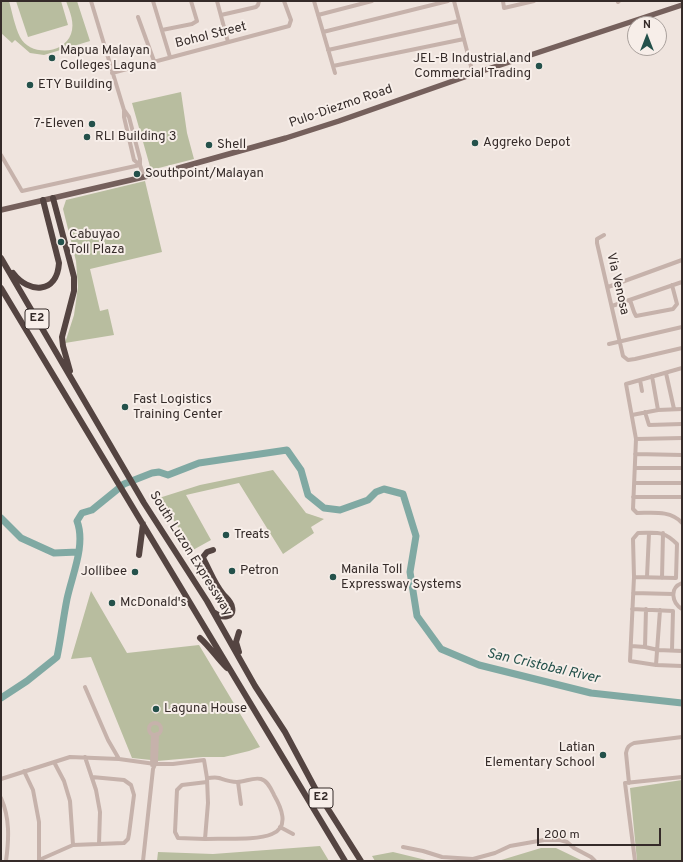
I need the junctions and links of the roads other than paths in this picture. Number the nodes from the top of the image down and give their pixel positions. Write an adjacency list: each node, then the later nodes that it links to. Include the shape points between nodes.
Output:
1 (91, 1): 26 (street)
2 (153, 1): 18 (street)
3 (191, 1): 18 (street, via 197,21)
4 (217, 1): 14 (street)
5 (259, 1): 14 (street, via 256,7)
6 (284, 1): 21 (street, Bohol Street, via 292,20 289,26)
7 (314, 1): 15 (street)
8 (372, 1): 15 (street)
9 (448, 1): 19 (street)
10 (454, 1): 17 (street)
11 (503, 1): 12 (street, via 504,8)
12 (534, 1)
13 (682, 5): 28 (main road, Pulo-Diezmo Road)
14 (221, 15): 21 (street)
15 (318, 15): 19 (street)
16 (138, 17): 24 (street)
17 (459, 20): 20 (street); 22 (street)
18 (162, 30): 23 (street)
19 (323, 32): 22 (street)
20 (464, 39): 25 (street); 28 (street)
21 (228, 42): 23 (street, Bohol Street)
22 (328, 50): 25 (street)
23 (170, 57): 24 (street, Bohol Street)
24 (154, 61): 26 (street, Bohol Street)
25 (333, 66): 27 (street)
26 (112, 73): 30 (street, via 124,110 129,117)
27 (335, 73)
28 (473, 74): 31 (main road, Pulo-Diezmo Road, via 286,138)
29 (1, 155): 30 (street, via 22,191)
30 (140, 165): 31 (street)
31 (144, 177): 32 (main road, Pulo-Diezmo Road)
32 (53, 198): 33 (main road, Pulo-Diezmo Road); 52 (highway, via 74,277 74,291 62,337)
33 (43, 200): 34 (main road, Pulo-Diezmo Road); 36 (highway, via 59,263 59,272 54,281 42,288 25,284)
34 (1, 210)
35 (604, 235): 40 (street, Via Venosa, via 597,239 597,243)
36 (1, 258): 52 (highway, South Luzon Expressway / E2)
37 (682, 260): 40 (street)
38 (682, 282): 39 (street)
39 (672, 285): 42 (street); 42 (street, via 677,304 673,309 636,316)
40 (608, 287): 43 (street, Via Venosa)
41 (1, 288): 74 (highway, South Luzon Expressway / E2)
42 (630, 300): 43 (street)
43 (612, 306): 45 (street, Via Venosa)
44 (682, 327): 45 (street)
45 (620, 342): 46 (street); 47 (street, Via Venosa, via 623,356 628,360)
46 (609, 344)
47 (682, 348)
48 (681, 369): 49 (street); 50 (street)
49 (666, 373): 51 (street); 55 (street)
50 (682, 375)
51 (652, 376): 53 (street); 57 (street)
52 (73, 380): 86 (highway, South Luzon Expressway / E2, via 144,503)
53 (640, 380): 54 (street); 59 (street, via 626,384)
54 (642, 392)
55 (674, 409): 56 (street); 57 (street)
56 (682, 409)
57 (658, 410): 58 (street)
58 (645, 412): 59 (street); 60 (street, via 649,425)
59 (632, 415): 62 (street)
60 (682, 424)
61 (682, 438): 62 (street)
62 (636, 439): 63 (street)
63 (635, 454): 64 (street); 65 (street)
64 (682, 454)
65 (635, 468): 66 (street); 67 (street)
66 (682, 468)
67 (634, 483): 68 (street); 69 (street)
68 (682, 483)
69 (633, 497): 70 (street); 72 (street, via 633,509 637,513 665,513)
70 (682, 497)
71 (682, 514): 72 (street)
72 (678, 518): 73 (street)
73 (682, 523)
74 (143, 524): 78 (highway); 101 (highway, South Luzon Expressway / E2)
75 (649, 533): 76 (street); 80 (street, via 638,533 633,539); 81 (street)
76 (663, 533): 79 (street, via 677,544); 82 (street)
77 (213, 550): 86 (highway, via 203,557 222,594 231,603 232,611 228,617 221,617)
78 (139, 555)
79 (680, 556): 82 (street, via 676,578)
80 (634, 577): 81 (street); 84 (street)
81 (647, 577): 82 (street)
82 (662, 578)
83 (682, 583): 85 (street)
84 (633, 593): 85 (street); 87 (street)
85 (673, 594): 88 (street, via 677,606)
86 (207, 601): 100 (highway, South Luzon Expressway / E2)
87 (632, 609): 89 (street); 93 (street)
88 (682, 609)
89 (646, 610): 90 (street); 94 (street)
90 (660, 610): 95 (street); 96 (street, via 673,610)
91 (239, 632): 100 (highway, via 237,646)
92 (200, 638): 101 (highway)
93 (631, 646): 94 (street); 98 (street, via 630,661)
94 (645, 647): 95 (street)
95 (658, 650): 96 (street); 98 (street)
96 (672, 650): 97 (street)
97 (682, 650)
98 (656, 665): 99 (street)
99 (682, 666)
100 (245, 668): 128 (highway, South Luzon Expressway / E2)
101 (233, 673): 127 (highway, South Luzon Expressway / E2)
102 (85, 687): 106 (street)
103 (155, 734): 108 (street)
104 (682, 737): 115 (street, via 630,745 626,753)
105 (85, 757): 106 (street); 107 (street, via 70,757); 110 (street)
106 (119, 759): 108 (street)
107 (54, 762): 109 (street); 122 (street, via 64,781 70,801)
108 (153, 766): 113 (street, via 204,760); 126 (street)
109 (24, 771): 112 (street); 125 (street, via 33,790 39,822)
110 (92, 777): 121 (street, via 100,812); 121 (street, via 124,780 131,785 134,795 128,839 124,843)
111 (682, 777): 115 (street)
112 (1, 779)
113 (207, 780): 114 (street, via 218,778); 120 (street); 120 (street, via 182,785 177,790 175,832 178,838)
114 (238, 782): 117 (street); 118 (street, via 255,778 262,779 268,784 281,807 283,816)
115 (629, 783): 130 (street, via 625,783)
116 (1, 798): 124 (street, via 8,822 9,844)
117 (241, 804)
118 (280, 827): 119 (street); 120 (street, via 272,834 256,837)
119 (293, 834)
120 (205, 839)
121 (100, 844): 122 (street)
122 (73, 845): 125 (street)
123 (403, 847): 129 (street, via 442,857 473,859 510,846 560,840)
124 (6, 861)
125 (37, 861)
126 (143, 861)
127 (345, 861)
128 (361, 861)
129 (594, 861)
130 (635, 861)

